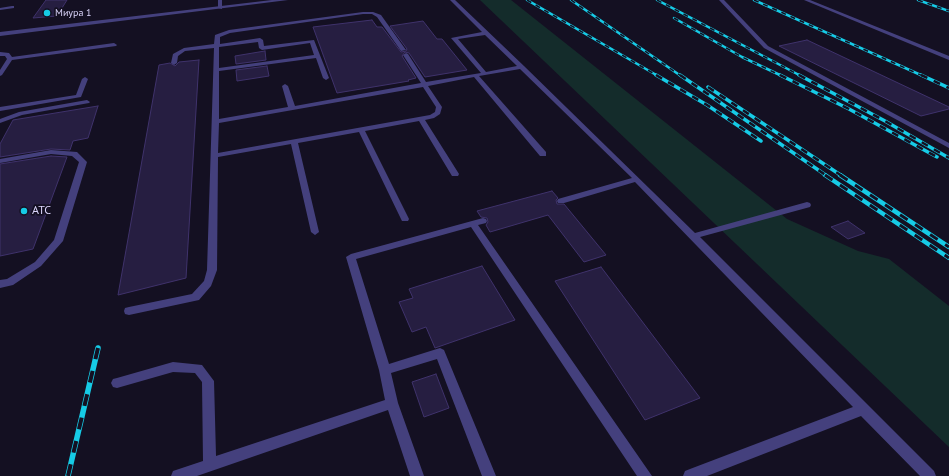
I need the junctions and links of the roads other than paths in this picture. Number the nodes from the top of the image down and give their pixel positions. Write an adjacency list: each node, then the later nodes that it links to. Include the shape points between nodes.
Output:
1 (220, 0): 7 (lane)
2 (285, 0): 7 (street)
3 (452, 0): 9 (lane)
4 (721, 0): 35 (lane, via 766,47)
5 (806, 0): 15 (lane)
6 (12, 7): 8 (lane)
7 (220, 8): 10 (street)
8 (0, 9)
9 (486, 33): 18 (lane); 21 (lane, via 454,38)
10 (0, 34)
11 (114, 45): 16 (lane)
12 (216, 46): 14 (lane, via 260,40 262,48 312,41); 17 (lane, via 179,52); 19 (lane); 25 (lane, via 217,36 229,32 373,13 379,16)
13 (0, 54): 16 (lane, via 7,54)
14 (318, 56): 19 (lane); 23 (lane)
15 (949, 58)
16 (10, 59): 20 (lane)
17 (174, 63)
18 (522, 67): 21 (lane); 40 (lane)
19 (216, 70): 32 (lane)
20 (0, 74)
21 (485, 74): 22 (lane)
22 (476, 75): 25 (lane); 36 (lane)
23 (326, 78)
24 (85, 79): 29 (lane, via 79,96)
25 (426, 84): 28 (lane); 30 (lane, via 439,107 438,113)
26 (285, 86): 28 (lane)
27 (87, 102): 31 (lane, via 22,113)
28 (292, 108): 32 (lane)
29 (0, 109)
30 (421, 119): 33 (lane); 39 (lane)
31 (0, 121)
32 (214, 122): 37 (lane)
33 (361, 130): 34 (lane); 43 (lane)
34 (294, 142): 37 (lane); 46 (lane)
35 (949, 146)
36 (543, 154)
37 (214, 156): 49 (lane, via 212,270 208,283 196,296)
38 (0, 161): 48 (lane, via 51,152 74,154 83,162 58,241 38,264 10,282)
39 (455, 174)
40 (637, 179): 41 (lane); 47 (lane)
41 (561, 201)
42 (808, 205): 47 (lane)
43 (405, 219)
44 (483, 221): 45 (lane)
45 (472, 224): 50 (lane, via 351,257); 58 (lane)
46 (315, 232)
47 (694, 236): 53 (lane)
48 (0, 284)
49 (129, 311)
50 (385, 370): 52 (lane); 57 (lane, via 440,353)
51 (117, 383): 54 (lane, via 173,367 198,368 208,381)
52 (392, 403): 54 (lane); 56 (lane)
53 (864, 409): 59 (lane); 60 (lane)
54 (210, 465): 55 (lane)
55 (178, 476)
56 (417, 476)
57 (489, 476)
58 (645, 476)
59 (690, 476)
60 (929, 476)

